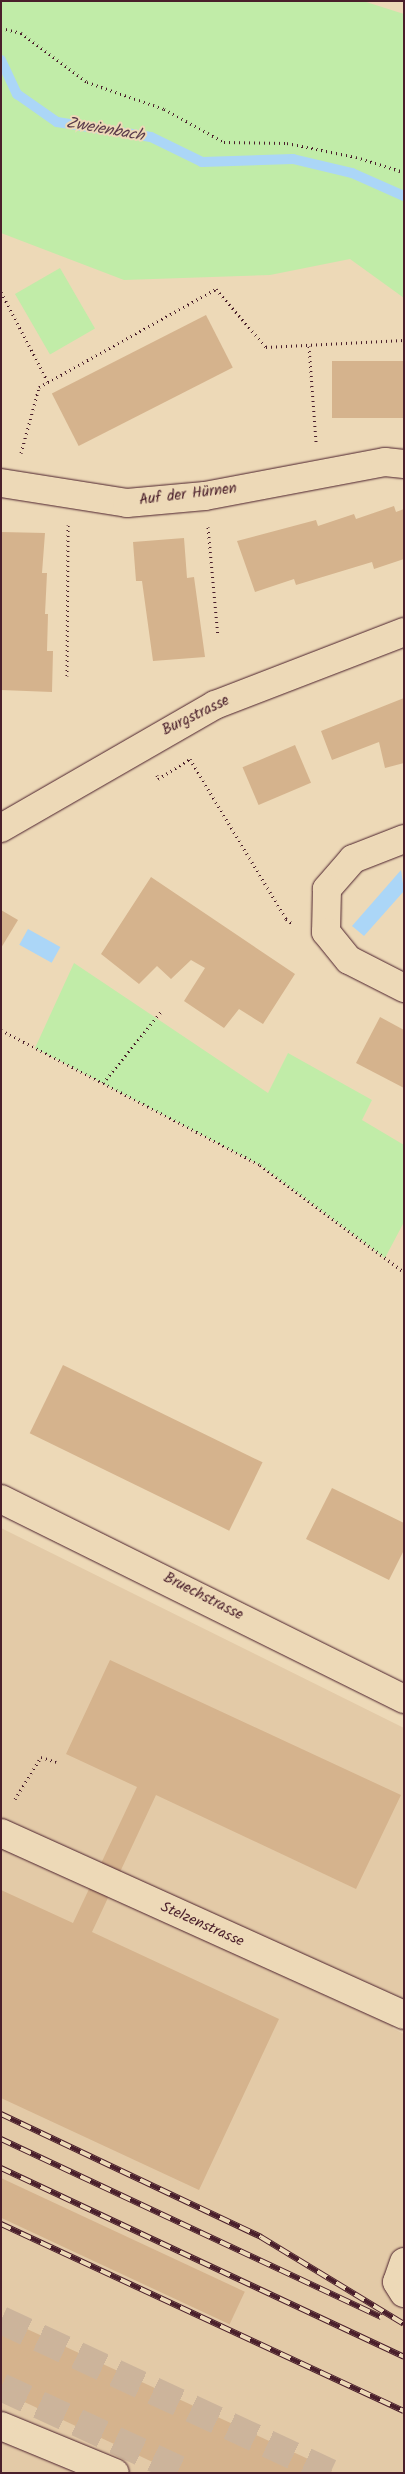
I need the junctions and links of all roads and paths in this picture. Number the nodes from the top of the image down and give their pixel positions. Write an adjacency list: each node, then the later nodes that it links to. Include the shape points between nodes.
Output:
1 (1, 28): 2 (path, via 21,33 88,82 164,109 224,142 287,143 372,161)
2 (404, 172)
3 (1, 292): 6 (path)
4 (404, 340): 5 (path)
5 (309, 346): 6 (path, via 266,347 216,289); 8 (path)
6 (48, 382): 9 (path, via 39,386)
7 (404, 464): 8 (street, Auf der Hürnen, via 385,462)
8 (318, 472): 11 (street, Auf der Hürnen)
9 (6, 484): 10 (street, Auf der Hürnen)
10 (69, 496): 11 (street, Auf der Hürnen, via 127,503); 14 (path)
11 (205, 496): 13 (path)
12 (404, 632): 16 (street, Burgstrasse, via 215,705)
13 (218, 636)
14 (67, 676)
15 (158, 779): 18 (path, via 190,759 286,919 312,934)
16 (1, 828)
17 (404, 839): 18 (street, via 353,859 327,889)
18 (326, 932): 19 (street, via 349,960)
19 (404, 988)
20 (161, 1012): 22 (path)
21 (1, 1030): 22 (path)
22 (104, 1083): 23 (path, via 260,1165)
23 (404, 1272)
24 (1, 1499): 25 (street, Bruechstrasse)
25 (404, 1699)
26 (56, 1762): 27 (path, via 41,1757)
27 (15, 1799)
28 (1, 1833): 29 (street, Stelzenstrasse)
29 (404, 2015)
30 (404, 2262): 31 (street, via 397,2282)
31 (404, 2294)
32 (1, 2426): 33 (street)
33 (115, 2473)

